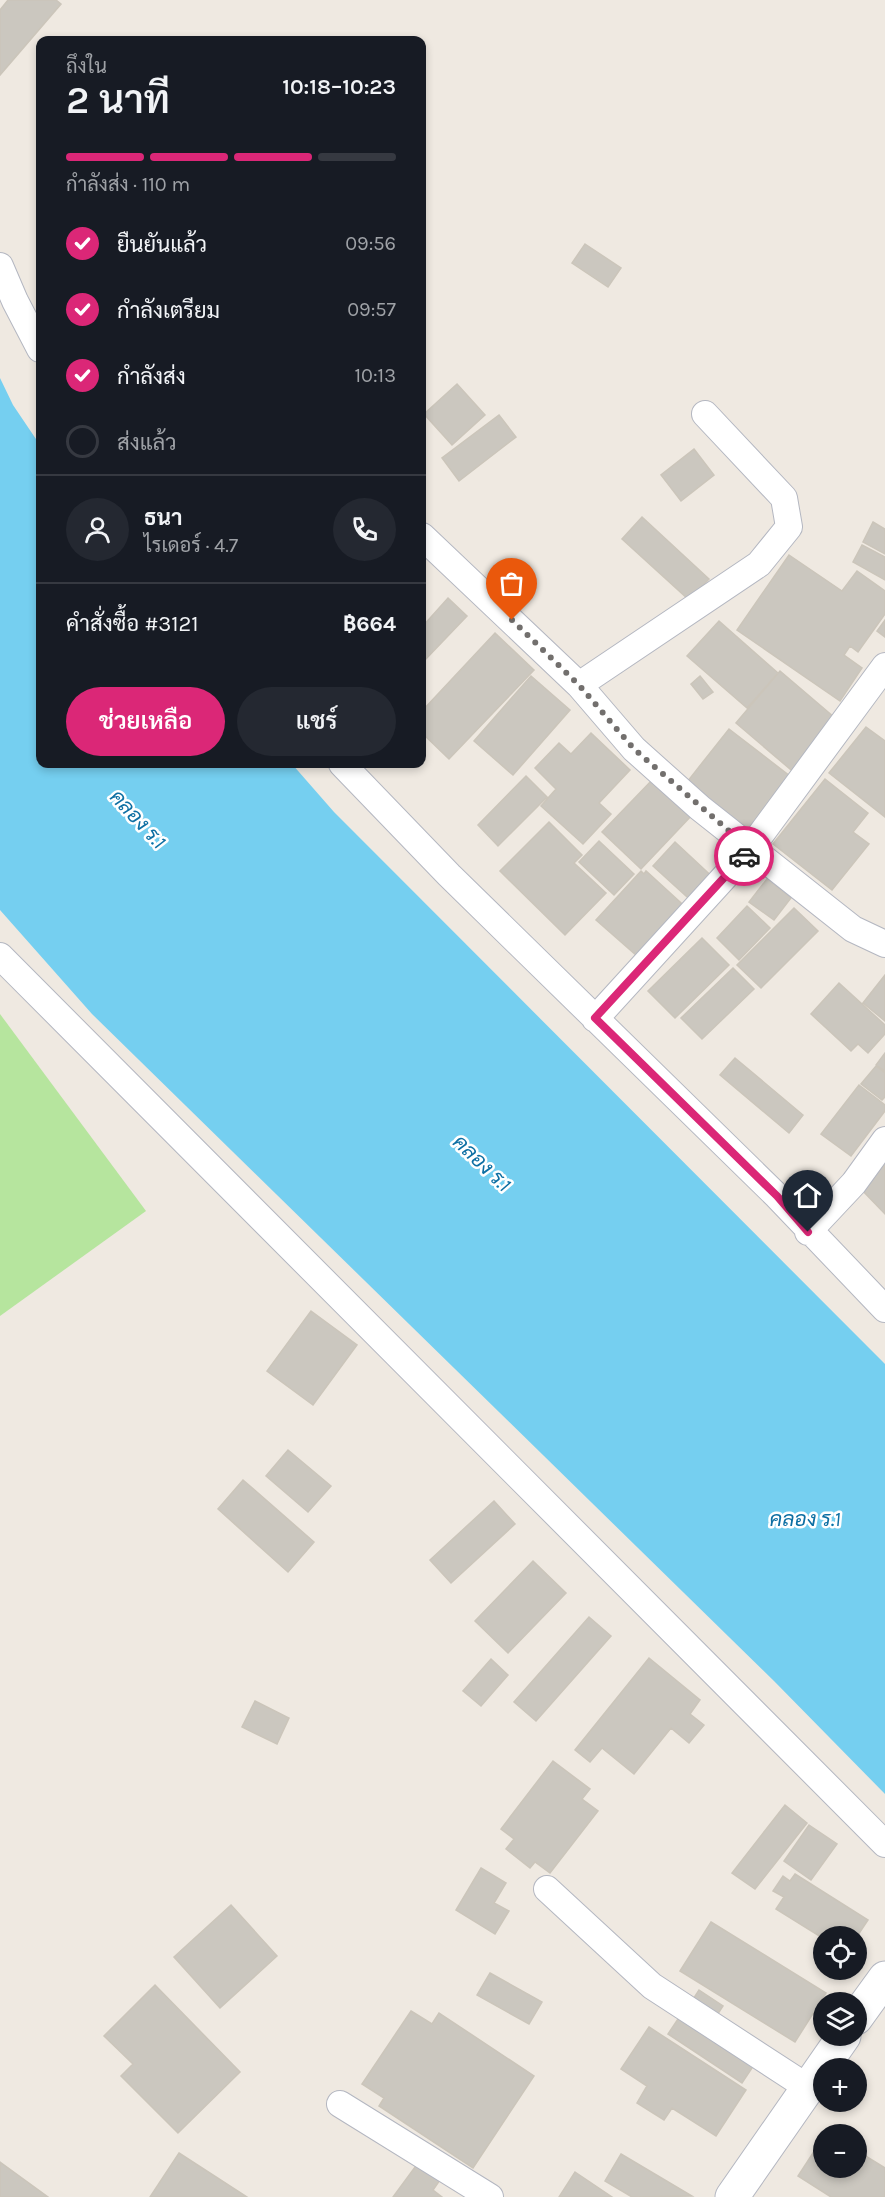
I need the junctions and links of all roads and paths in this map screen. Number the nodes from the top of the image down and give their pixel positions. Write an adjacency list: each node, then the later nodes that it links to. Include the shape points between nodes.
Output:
1 (0, 266): 2 (street)
2 (36, 341)
3 (705, 414): 6 (street, via 784,498 789,527 759,564)
4 (426, 540): 6 (street)
5 (885, 666): 8 (street)
6 (579, 685): 8 (street, via 634,749)
7 (346, 768): 11 (street)
8 (750, 849): 9 (street, via 853,929); 11 (street)
9 (885, 945)
10 (0, 956): 15 (street)
11 (595, 1018): 13 (street, via 777,1196)
12 (885, 1140): 13 (street, via 854,1183)
13 (808, 1232): 14 (street)
14 (885, 1309)
15 (885, 1844)
16 (547, 1889): 20 (street, via 652,1986)
17 (885, 1977): 18 (street)
18 (867, 2002)
19 (837, 2046): 20 (street)
20 (807, 2087): 23 (street)
21 (340, 2104): 22 (street)
22 (490, 2197)
23 (732, 2197)

